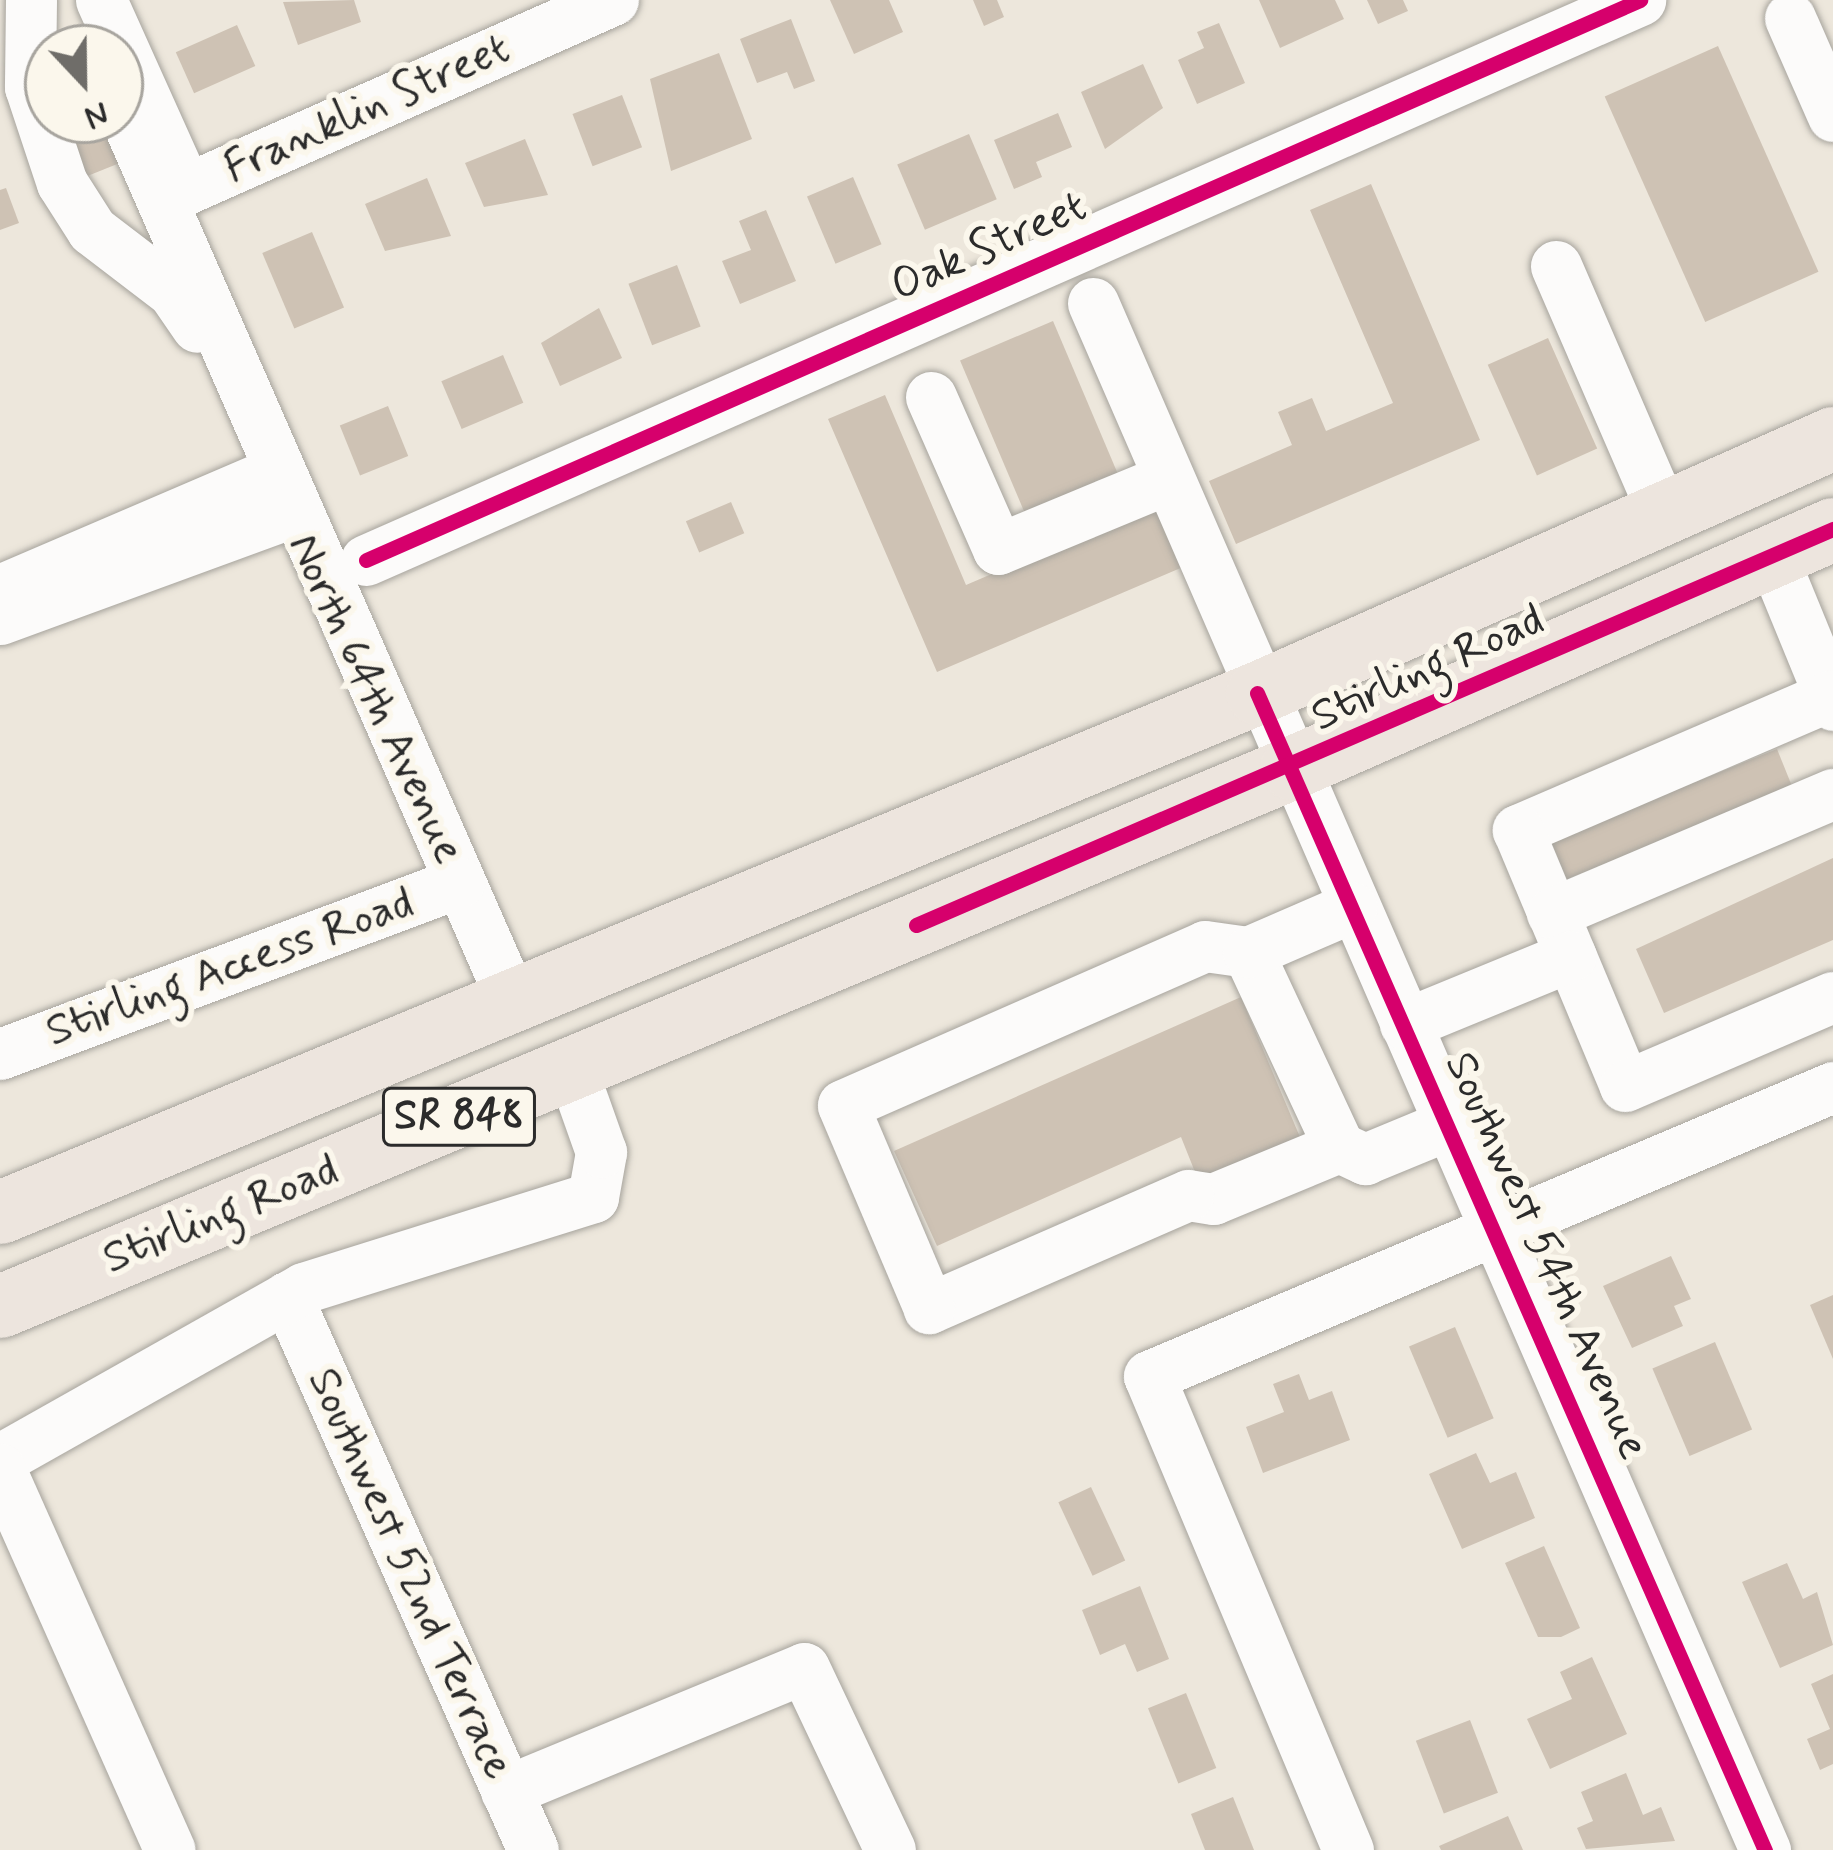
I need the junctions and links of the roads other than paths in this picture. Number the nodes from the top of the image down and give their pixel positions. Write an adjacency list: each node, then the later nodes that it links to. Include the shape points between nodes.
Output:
1 (613, 0): 3 (street, Franklin Street, via 187,190)
2 (1640, 0): 19 (street, Oak Street)
3 (88, 15): 5 (street)
4 (1790, 18): 6 (street)
5 (22, 27): 10 (street, North 64th Avenue, via 30,87 62,183 92,230 173,292)
6 (1833, 116)
7 (136, 144): 10 (street, North 64th Avenue)
8 (1556, 266): 15 (street)
9 (1093, 303): 13 (street, Southwest 54th Avenue)
10 (240, 393): 14 (street, North 64th Avenue)
11 (931, 397): 13 (street, via 998,549)
12 (1833, 438): 15 (main road, Stirling Road / SR 848)
13 (1166, 478): 22 (street, Southwest 54th Avenue)
14 (282, 493): 17 (street); 26 (street, North 64th Avenue)
15 (1663, 513): 22 (main road, Stirling Road / SR 848)
16 (1833, 529): 18 (main road, Stirling Road / SR 848)
17 (143, 553): 20 (street); 21 (street)
18 (1772, 556): 23 (street); 24 (main road, Stirling Road / SR 848)
19 (366, 560)
20 (0, 590)
21 (0, 620)
22 (1256, 693): 24 (street, Southwest 54th Avenue); 31 (main road, Stirling Road / SR 848)
23 (1831, 700): 28 (street, via 1518,830)
24 (1291, 768): 27 (street, Southwest 54th Avenue); 34 (main road, Stirling Road / SR 848)
25 (1833, 794): 28 (street)
26 (459, 882): 31 (street, North 64th Avenue); 33 (street, Stirling Access Road)
27 (1352, 907): 29 (street); 32 (street, Southwest 54th Avenue)
28 (1562, 935): 30 (street, via 1624,1086); 32 (street)
29 (1248, 952): 37 (street); 37 (street, via 1205,946 843,1105 929,1307 1188,1196 1213,1199)
30 (1833, 997)
31 (513, 1004): 38 (main road, Stirling Road / SR 848)
32 (1405, 1024): 36 (street, Southwest 54th Avenue)
33 (0, 1054)
34 (572, 1070): 40 (street, via 601,1151 601,1188 580,1205 394,1252); 41 (main road, Stirling Road / SR 848)
35 (1833, 1087): 39 (street)
36 (1450, 1124): 37 (street, via 1365,1160); 39 (street, Southwest 54th Avenue)
37 (1339, 1147)
38 (0, 1212)
39 (1498, 1232): 48 (street, via 1149,1376); 49 (street, Southwest 54th Avenue)
40 (286, 1298): 42 (street); 44 (street, Southwest 52nd Terrace)
41 (0, 1306)
42 (0, 1459)
43 (0, 1469): 45 (street)
44 (506, 1790): 46 (street, Southwest 52nd Terrace); 47 (street, via 804,1668)
45 (170, 1850)
46 (533, 1850)
47 (890, 1850)
48 (1348, 1850)
49 (1765, 1850)

